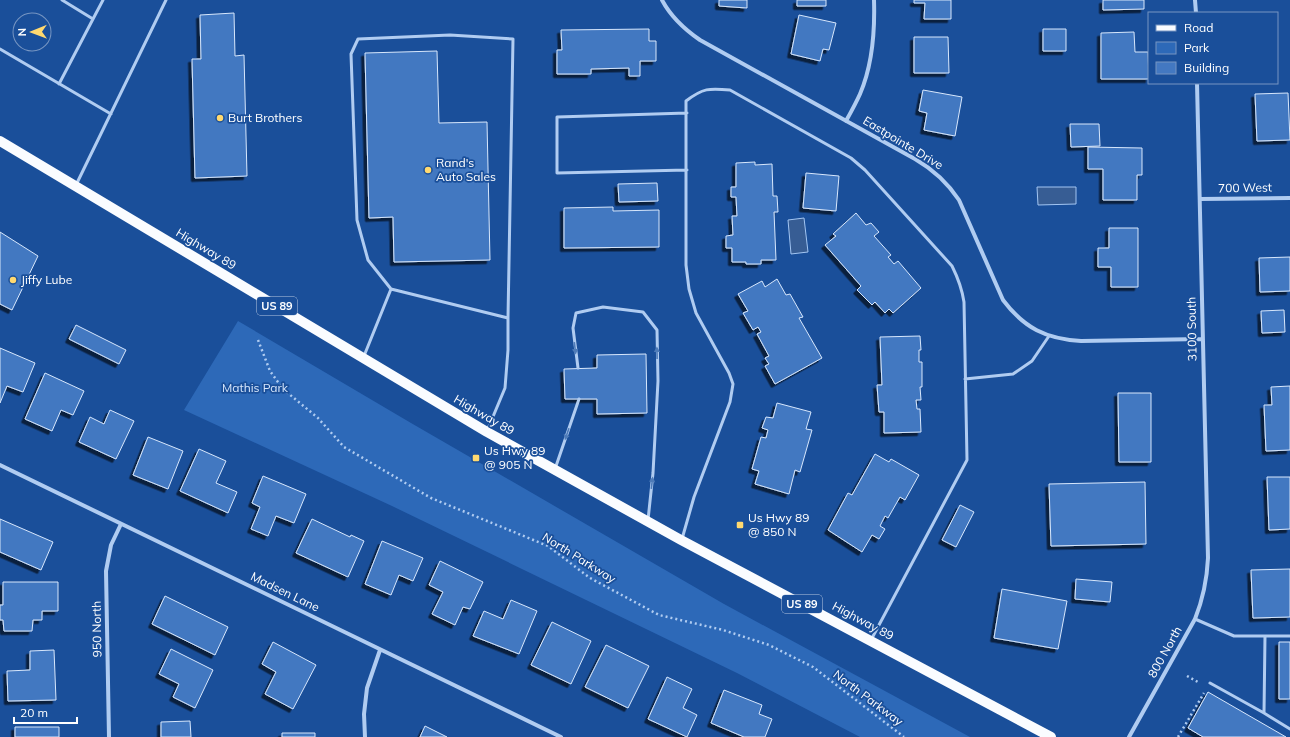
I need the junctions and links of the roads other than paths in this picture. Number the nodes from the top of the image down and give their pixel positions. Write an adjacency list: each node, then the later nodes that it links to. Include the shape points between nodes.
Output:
1 (62, 0): 8 (lane)
2 (103, 0): 8 (lane)
3 (166, 0): 13 (lane)
4 (662, 0): 14 (street, Eastpointe Drive, via 674,18 700,40)
5 (874, 0): 14 (street, via 874,35 869,67 860,94)
6 (1195, 0): 7 (street)
7 (1196, 12)
8 (93, 19): 10 (lane)
9 (0, 49): 10 (lane)
10 (59, 84): 13 (lane)
11 (1197, 84): 19 (street, 3100 South)
12 (687, 113): 16 (lane); 16 (lane, via 558,117 557,173); 26 (lane, via 686,101 698,92 711,89 730,90 851,158 865,170 952,266 964,302)
13 (111, 114): 17 (lane)
14 (846, 121): 22 (street, Eastpointe Drive, via 941,176 959,200 1003,300 1012,312 1034,330)
15 (0, 141): 17 (main road, Highway 89 / US 89)
16 (687, 170): 33 (lane, via 686,265 689,289 696,313 733,384 730,402 694,497)
17 (76, 186): 24 (main road, Highway 89 / US 89)
18 (1290, 198): 19 (street, 700 West)
19 (1200, 199): 23 (street, 3100 South)
20 (391, 289): 21 (lane); 21 (lane, via 368,260 357,220 351,54 358,39 450,34 513,39); 24 (lane)
21 (508, 318): 28 (lane, via 505,388)
22 (1049, 336): 23 (street, Eastpointe Drive, via 1081,341); 26 (lane, via 1032,361 1014,374)
23 (1202, 339): 34 (street, 3100 South)
24 (363, 358): 28 (main road, Highway 89 / US 89)
25 (578, 368): 31 (lane, one-way to 25, via 654,465 658,382 657,330 643,312 603,307 576,313 573,328)
26 (966, 379): 38 (lane, via 967,460)
27 (579, 399): 30 (lane, one-way to 30)
28 (487, 432): 30 (main road, Highway 89 / US 89)
29 (0, 465): 32 (street, Madsen Lane)
30 (554, 470): 31 (main road, Highway 89 / US 89)
31 (647, 522): 33 (main road, Highway 89 / US 89)
32 (121, 524): 39 (street, Madsen Lane); 43 (street, 950 North, via 111,545 106,571)
33 (681, 540): 38 (main road, Highway 89 / US 89)
34 (1207, 574): 35 (street, 800 North)
35 (1195, 619): 36 (lane, via 1234,636); 47 (street, 800 North)
36 (1265, 636): 37 (lane); 41 (lane)
37 (1290, 636)
38 (871, 640): 46 (main road, Highway 89 / US 89)
39 (380, 650): 44 (street, via 367,688); 45 (street, Madsen Lane)
40 (1210, 684): 41 (lane)
41 (1264, 713): 42 (lane)
42 (1290, 729)
43 (109, 737)
44 (365, 737)
45 (561, 737)
46 (1051, 737)
47 (1129, 737)

